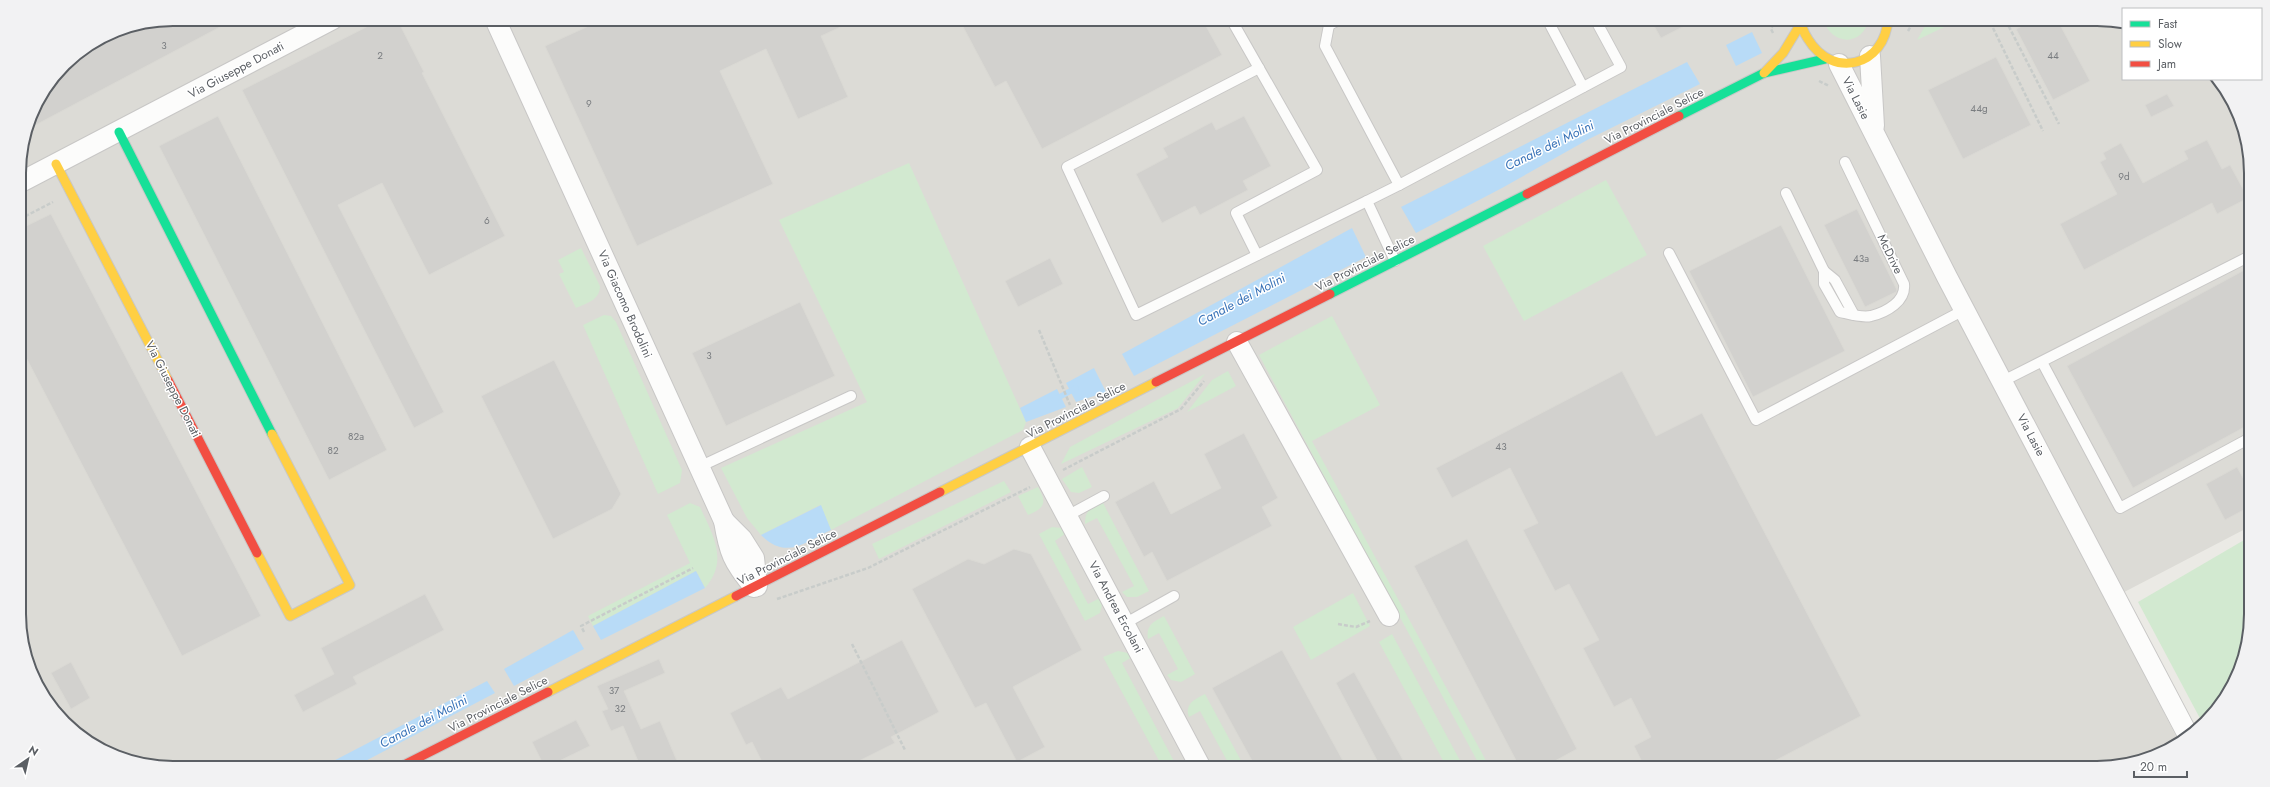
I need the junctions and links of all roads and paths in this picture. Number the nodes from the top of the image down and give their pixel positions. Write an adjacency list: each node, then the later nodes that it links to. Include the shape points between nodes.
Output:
1 (320, 26): 21 (street, Via Giuseppe Donati)
2 (498, 26): 45 (street, Via Giacomo Brodolini)
3 (1235, 26): 16 (lane)
4 (1328, 26): 26 (lane, via 1326,46)
5 (1551, 26): 18 (lane)
6 (1599, 26): 18 (lane, via 1621,67)
7 (1772, 26): 13 (path)
8 (1799, 26): 17 (main road, Via Provinciale Selice, via 1783,53)
9 (1803, 26): 15 (main road, Via Provinciale Selice, via 1814,50)
10 (1888, 26): 14 (main road, Via Provinciale Selice, via 1878,49)
11 (2009, 26): 19 (path)
12 (1993, 28): 20 (path)
13 (1771, 29)
14 (1870, 56): 15 (main road, Via Provinciale Selice, via 1853,64); 22 (street, Via Lasie)
15 (1832, 62): 17 (main road, Via Provinciale Selice); 22 (street, Via Lasie)
16 (1259, 68): 32 (lane, via 1317,170 1236,213); 32 (lane, via 1067,167 1136,315)
17 (1764, 74): 34 (main road, Via Provinciale Selice)
18 (1583, 87): 26 (lane)
19 (2059, 124)
20 (2043, 131)
21 (118, 132): 24 (street, Via Giuseppe Donati); 27 (main road, Via Giuseppe Donati, via 350,585 290,616)
22 (1874, 132): 35 (street, Via Lasie)
23 (1846, 162): 28 (lane, McDrive, via 1904,284 1905,292 1901,300 1886,310 1870,316 1840,312 1824,284 1824,271)
24 (56, 164): 25 (street); 27 (main road, Via Giuseppe Donati)
25 (26, 180)
26 (1399, 185): 29 (lane)
27 (71, 192): 30 (path)
28 (1786, 193)
29 (1367, 201): 32 (lane); 34 (lane)
30 (26, 216)
31 (1669, 253): 35 (lane, via 1756,420)
32 (1257, 255)
33 (2244, 259): 38 (lane)
34 (1395, 261): 37 (main road, Via Provinciale Selice)
35 (1964, 310): 40 (street, Via Lasie)
36 (1038, 330): 42 (path)
37 (1237, 342): 44 (main road, Via Provinciale Selice); 56 (street)
38 (2042, 362): 40 (lane); 43 (lane, via 2120,508)
39 (1207, 378): 46 (path, via 1181,409)
40 (2003, 381): 61 (street, Via Lasie)
41 (851, 396): 45 (lane)
42 (1071, 406)
43 (2244, 441)
44 (1030, 447): 46 (street, Via Andrea Ercolani); 51 (main road, Via Provinciale Selice)
45 (699, 467): 49 (street, Via Giacomo Brodolini, via 724,521 729,550)
46 (1047, 478): 48 (street, Via Andrea Ercolani); 55 (path, via 868,568)
47 (1104, 496): 48 (lane)
48 (1067, 516): 57 (street, Via Andrea Ercolani)
49 (746, 563): 51 (street); 52 (street); 54 (street)
50 (693, 568): 59 (path, via 581,626)
51 (785, 572): 52 (main road, Via Provinciale Selice)
52 (756, 586): 54 (main road, Via Provinciale Selice)
53 (1174, 596): 57 (lane)
54 (732, 599): 63 (main road, Via Provinciale Selice)
55 (770, 601)
56 (1380, 618): 58 (path, via 1356,627)
57 (1124, 624): 64 (street, Via Andrea Ercolani)
58 (1338, 624)
59 (584, 632)
60 (852, 644): 62 (path)
61 (2187, 731)
62 (905, 750)
63 (412, 761)
64 (1197, 761)

